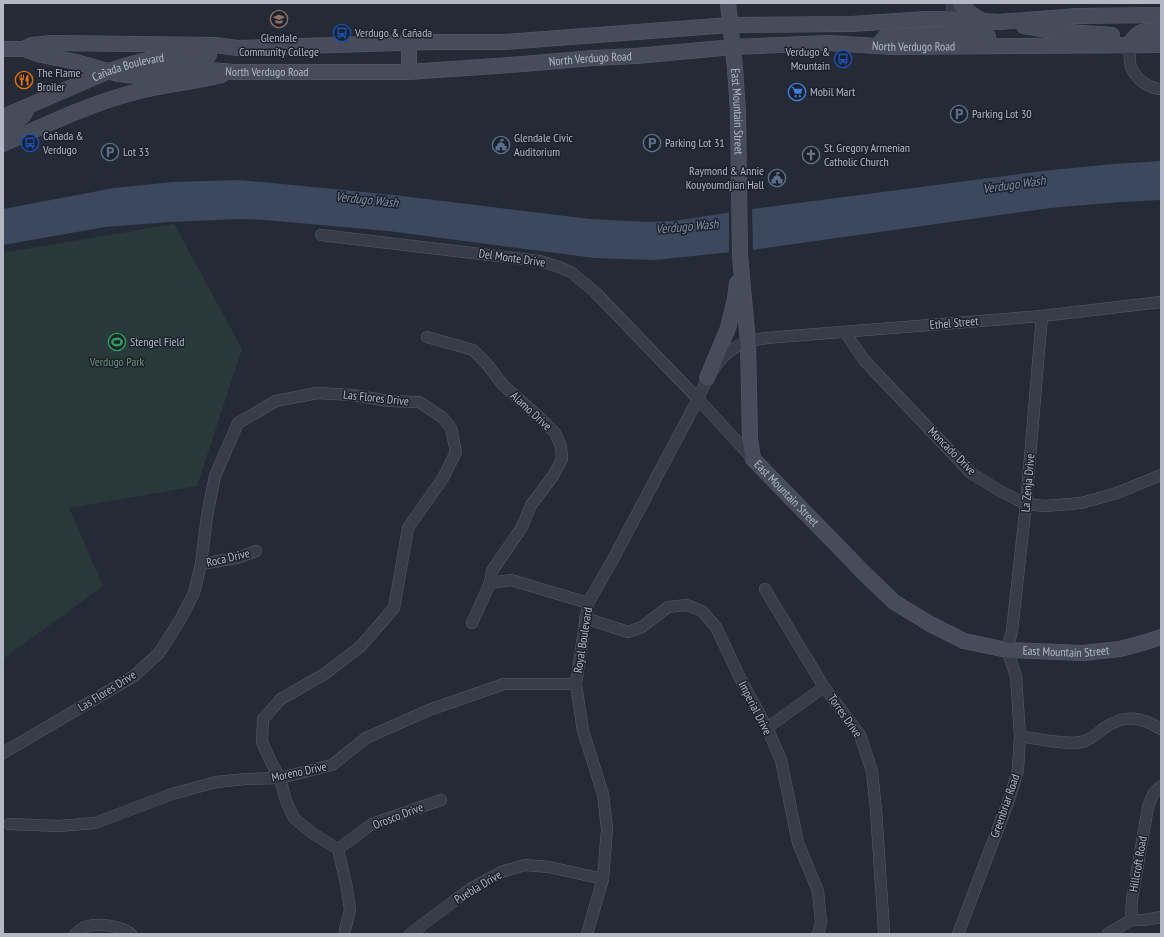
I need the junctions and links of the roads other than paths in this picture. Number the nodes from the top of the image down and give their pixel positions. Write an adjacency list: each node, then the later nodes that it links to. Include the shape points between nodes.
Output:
1 (728, 3): 7 (main road, East Mountain Street)
2 (952, 3): 8 (street)
3 (960, 3): 5 (main road, via 971,15)
4 (1161, 15): 6 (main road, North Verdugo Road, via 1077,16)
5 (984, 21): 6 (main road, North Verdugo Road); 8 (main road, North Verdugo Road)
6 (999, 22): 11 (main road, via 1118,36)
7 (730, 25): 8 (main road, North Verdugo Road, via 852,24 926,19); 10 (main road, North Verdugo Road, via 504,42); 15 (main road, East Mountain Street)
8 (951, 27): 13 (main road, via 886,37); 14 (main road, via 971,36 1015,37)
9 (1161, 30): 11 (main road, via 1144,30)
10 (409, 43): 16 (main road, North Verdugo Road); 21 (main road)
11 (1129, 44): 12 (main road, North Verdugo Road); 14 (main road, North Verdugo Road); 22 (street, via 1131,66 1137,77 1147,86)
12 (1161, 45)
13 (878, 46): 14 (main road, North Verdugo Road); 15 (main road, North Verdugo Road, via 829,43)
14 (1034, 46)
15 (733, 47): 21 (main road, North Verdugo Road); 28 (main road, East Mountain Street, via 738,112)
16 (237, 48): 18 (main road, North Verdugo Road, via 215,45 52,43 32,45); 19 (main road, Cañada Boulevard, via 220,54 149,60)
17 (3, 49): 18 (main road, North Verdugo Road)
18 (24, 49): 19 (main road, North Verdugo Road, via 41,56)
19 (109, 71): 20 (main road, North Verdugo Road, via 137,76 193,69); 23 (main road, Cañada Boulevard)
20 (233, 72): 21 (main road, North Verdugo Road); 26 (main road, Cañada Boulevard, via 203,80 149,88 105,101)
21 (409, 72)
22 (1161, 89)
23 (30, 105): 24 (main road, Cañada Boulevard); 25 (main road, via 23,116)
24 (3, 117)
25 (3, 130)
26 (3, 144)
27 (321, 235): 35 (street, Del Monte Drive, via 540,261 571,272 595,292)
28 (740, 256): 33 (main road, East Mountain Street); 34 (main road, via 735,299 728,328)
29 (1161, 302): 30 (street, Ethel Street)
30 (1042, 316): 31 (street, Ethel Street); 38 (street, La Zenja Drive)
31 (846, 332): 33 (street, Ethel Street, via 766,338); 38 (street, Moncado Drive, via 864,360 971,473)
32 (427, 337): 41 (street, Alamo Drive, via 474,350 503,385 555,433 561,446 562,459 553,476 531,505 522,527 492,571)
33 (748, 342): 34 (street, Royal Boulevard, via 734,348); 36 (main road, East Mountain Street, via 750,440)
34 (707, 378): 35 (street, Royal Boulevard)
35 (698, 399): 36 (street, Del Monte Drive); 43 (street, Royal Boulevard)
36 (753, 459): 47 (main road, East Mountain Street, via 894,602 964,641)
37 (1161, 475): 38 (street, Moncado Drive, via 1117,493 1081,503 1045,506)
38 (1026, 504): 47 (street, La Zenja Drive, via 1012,631)
39 (256, 551): 40 (street, Roca Drive, via 237,558)
40 (201, 564): 53 (street, Las Flores Drive, via 194,593 159,653 134,676); 54 (street, Las Flores Drive, via 215,476 238,423 276,401 317,393 353,395 388,402 419,402 442,416 451,428 456,452 443,478 408,528 394,608 361,646 326,673 281,699 263,719 262,742)
41 (490, 583): 43 (street, via 511,580); 45 (street, Alamo Drive)
42 (765, 589): 49 (street, Torres Drive)
43 (588, 603): 44 (street, Royal Boulevard)
44 (585, 618): 48 (street, Royal Boulevard); 50 (street, Imperial Drive, via 628,632 642,627 668,608 687,605 702,611 716,627)
45 (472, 624)
46 (1161, 637): 47 (main road, East Mountain Street, via 1120,649 1083,653)
47 (1007, 650): 52 (street, Greenbriar Road, via 1016,676)
48 (576, 684): 54 (street, Moreno Drive, via 504,684 429,710 366,738 332,765); 59 (street, Royal Boulevard, via 583,731 603,794 607,830)
49 (824, 687): 50 (street); 62 (street, Torres Drive, via 860,735 872,771)
50 (767, 728): 68 (street, Imperial Drive, via 781,760 798,843 818,891 821,923)
51 (1161, 728): 52 (street, via 1142,720 1128,718 1119,720 1086,741 1075,744)
52 (1020, 736): 69 (street, Greenbriar Road, via 1018,770 1010,797)
53 (3, 753)
54 (280, 778): 57 (street, Moreno Drive, via 216,782 172,794 96,823 59,826); 58 (street, Las Flores Drive, via 294,818)
55 (1161, 786): 61 (street, Hillcroft Road, via 1153,794 1148,807 1132,899)
56 (441, 800): 58 (street, Orosco Drive, via 372,824)
57 (10, 824)
58 (338, 849): 63 (street, via 350,910)
59 (602, 879): 66 (street, Puebla Drive, via 549,867 525,865 501,872 470,889); 67 (street, Royal Boulevard)
60 (1161, 917): 61 (street)
61 (1131, 920): 70 (street)
62 (884, 931)
63 (346, 933)
64 (75, 934): 65 (street, via 82,928 98,924 126,930)
65 (131, 934)
66 (410, 934)
67 (587, 934)
68 (818, 934)
69 (958, 934)
70 (1108, 934)

